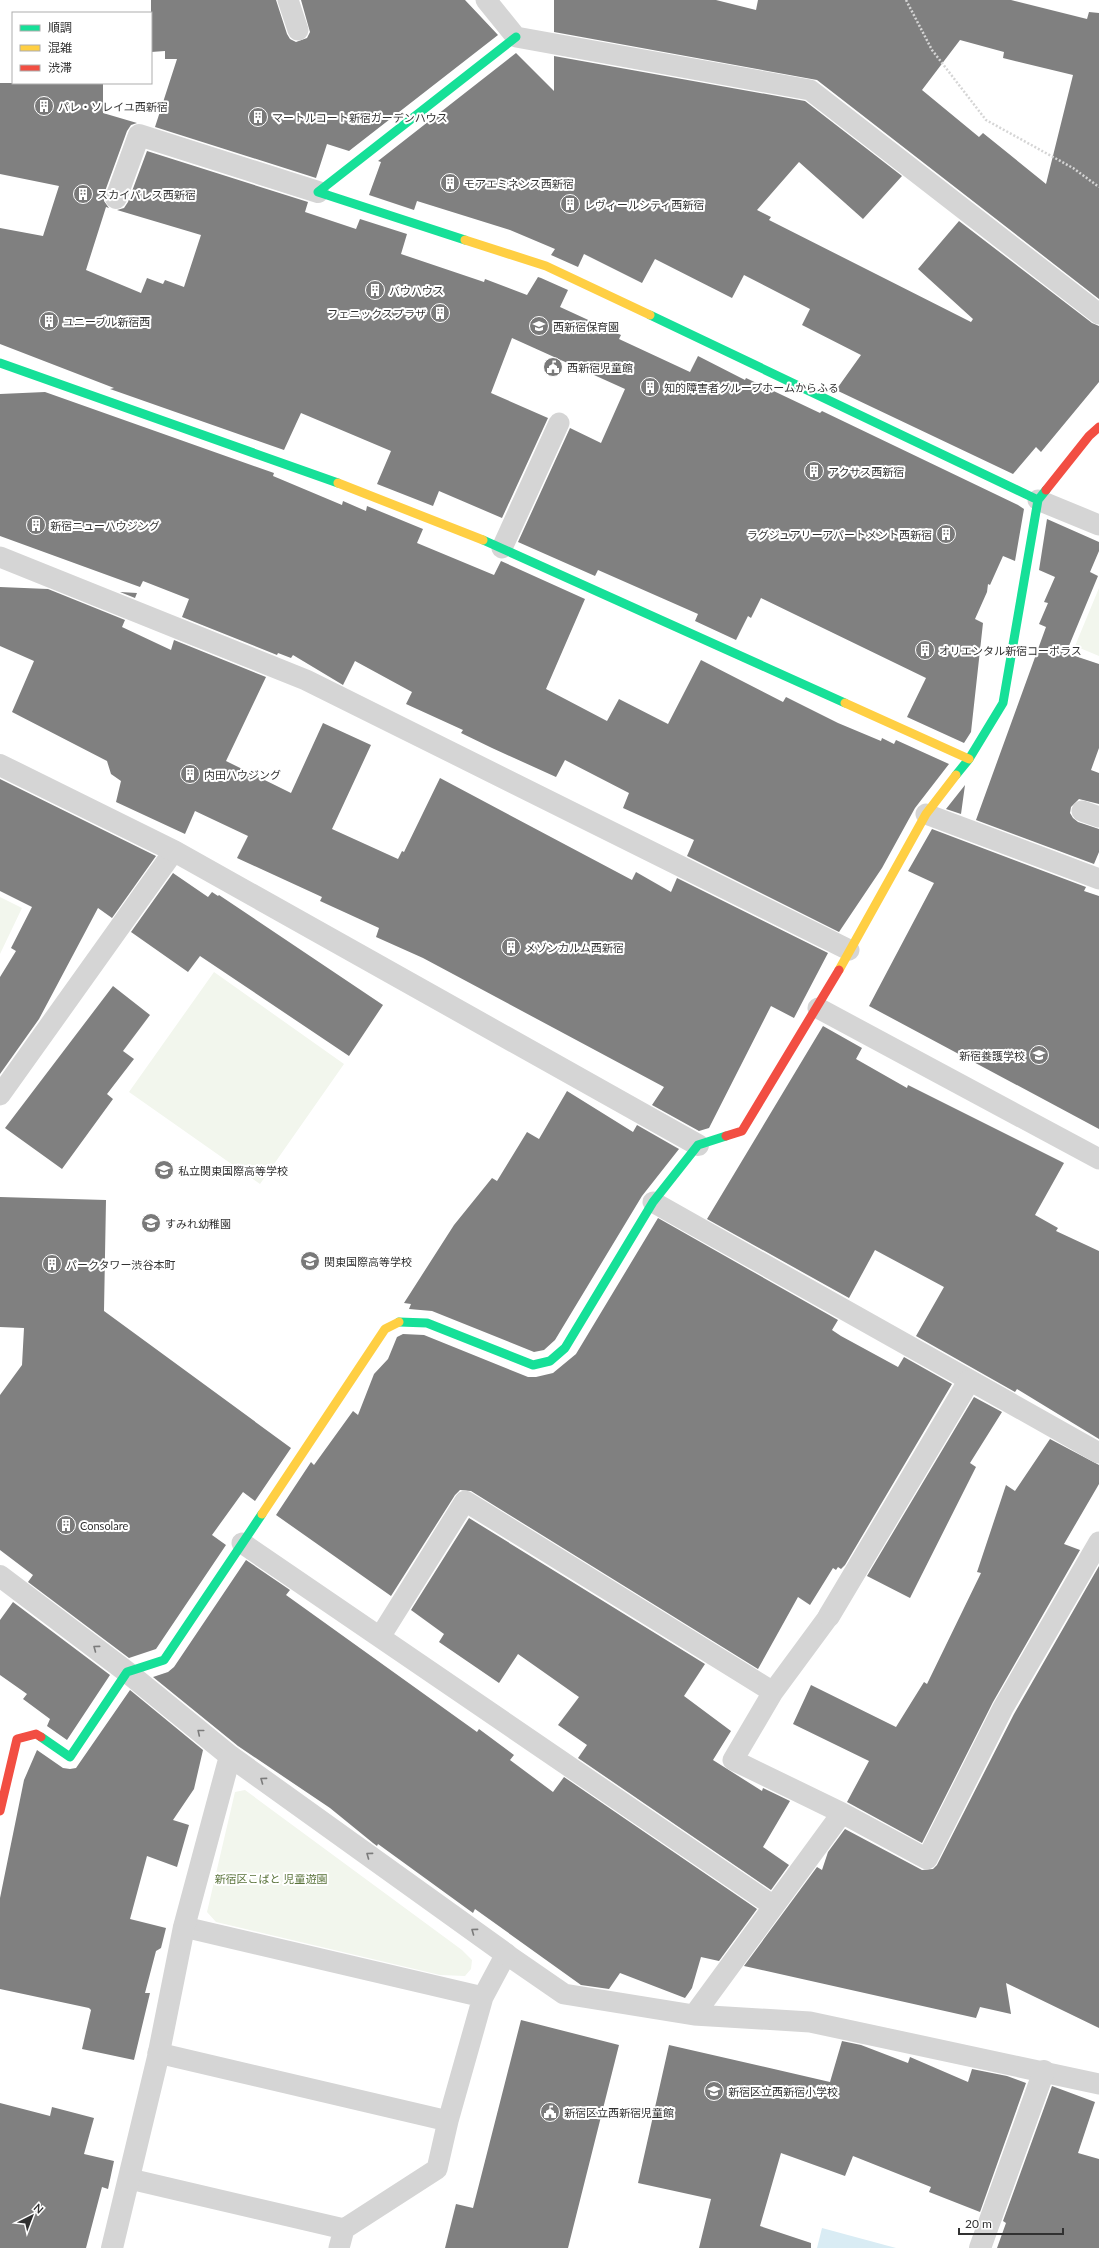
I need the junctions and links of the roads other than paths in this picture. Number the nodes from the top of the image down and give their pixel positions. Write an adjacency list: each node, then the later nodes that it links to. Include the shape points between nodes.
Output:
1 (288, 0): 3 (lane)
2 (486, 0): 4 (lane)
3 (298, 30)
4 (516, 37): 5 (street); 7 (lane, via 810,90)
5 (318, 192): 6 (street, via 139,135); 11 (street, via 546,266)
6 (116, 198)
7 (1099, 314)
8 (0, 363): 13 (street, via 370,494)
9 (559, 423): 13 (lane)
10 (1099, 427): 11 (street, via 1088,436)
11 (1038, 500): 12 (lane); 15 (street, via 1003,703)
12 (1099, 525)
13 (502, 548): 15 (street)
14 (0, 557): 20 (lane, via 306,680)
15 (969, 759): 17 (street)
16 (0, 765): 18 (street)
17 (926, 814): 19 (lane); 20 (street)
18 (174, 851): 22 (lane); 23 (street)
19 (1099, 879)
20 (849, 950): 21 (street)
21 (818, 1008): 23 (street, via 742,1131); 24 (lane)
22 (0, 1095)
23 (698, 1145): 25 (street)
24 (1099, 1159)
25 (653, 1202): 26 (lane); 29 (street, via 564,1348 550,1361 533,1365 427,1323 401,1321 385,1329)
26 (969, 1381): 27 (lane); 31 (street)
27 (1099, 1453)
28 (1099, 1542): 37 (lane, via 1003,1708 927,1860)
29 (242, 1543): 32 (lane); 33 (street, via 164,1660)
30 (0, 1576): 33 (street, one-way to 30)
31 (829, 1616): 34 (lane)
32 (380, 1637): 34 (lane, via 465,1501); 38 (lane)
33 (127, 1672): 35 (street, one-way to 33); 36 (street, via 70,1757 36,1734 17,1739)
34 (773, 1692): 37 (lane, via 733,1760)
35 (230, 1756): 39 (street); 40 (street, one-way to 35)
36 (0, 1811)
37 (842, 1813): 38 (lane)
38 (772, 1905): 42 (lane)
39 (184, 1927): 41 (lane); 43 (street)
40 (506, 1954): 41 (lane); 42 (lane, via 564,1994)
41 (483, 1997): 46 (lane)
42 (694, 2015): 44 (lane, via 810,2022)
43 (158, 2053): 46 (lane); 47 (street)
44 (1044, 2071): 45 (lane); 50 (street)
45 (1099, 2084)
46 (448, 2121): 48 (lane, via 437,2169)
47 (130, 2180): 48 (lane); 49 (street)
48 (341, 2238)
49 (112, 2248)
50 (980, 2248)

